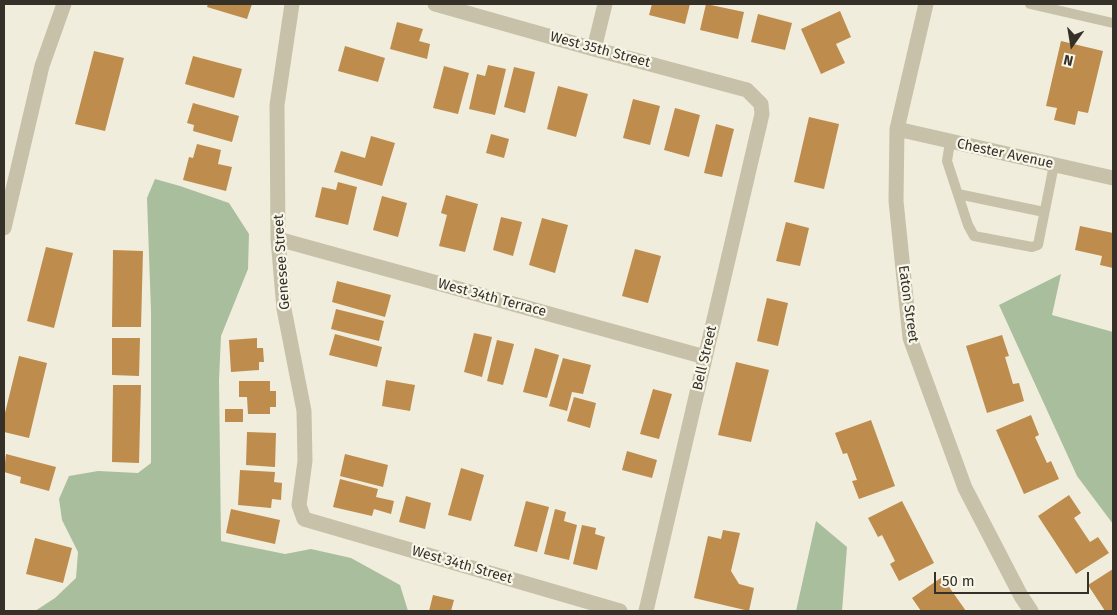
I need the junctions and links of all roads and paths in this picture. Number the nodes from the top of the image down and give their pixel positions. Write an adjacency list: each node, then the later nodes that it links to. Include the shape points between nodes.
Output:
1 (64, 4): 16 (street, via 42,66)
2 (292, 4): 17 (street, Genesee Street, via 276,105)
3 (435, 4): 8 (street, West 35th Street)
4 (605, 4): 8 (street)
5 (926, 4): 10 (street, Eaton Street)
6 (1030, 4): 7 (lane)
7 (1113, 23)
8 (594, 49): 9 (street, West 35th Street, via 747,90)
9 (761, 104): 18 (street, Bell Street, via 762,114)
10 (897, 129): 11 (street, Chester Avenue); 22 (street, Eaton Street, via 896,201 910,338 965,488)
11 (950, 142): 12 (street, Chester Avenue); 14 (lane, via 947,161)
12 (1054, 164): 13 (street, Chester Avenue); 15 (lane)
13 (1113, 178)
14 (958, 194): 15 (lane); 15 (lane, via 974,236 1032,247 1038,245)
15 (1044, 212)
16 (4, 228)
17 (278, 239): 18 (street, West 34th Terrace); 19 (street, Genesee Street, via 284,309 304,411 306,461 299,505)
18 (706, 357): 21 (street, Bell Street)
19 (304, 518): 20 (street, West 34th Street)
20 (620, 611)
21 (646, 611)
22 (1031, 611)

